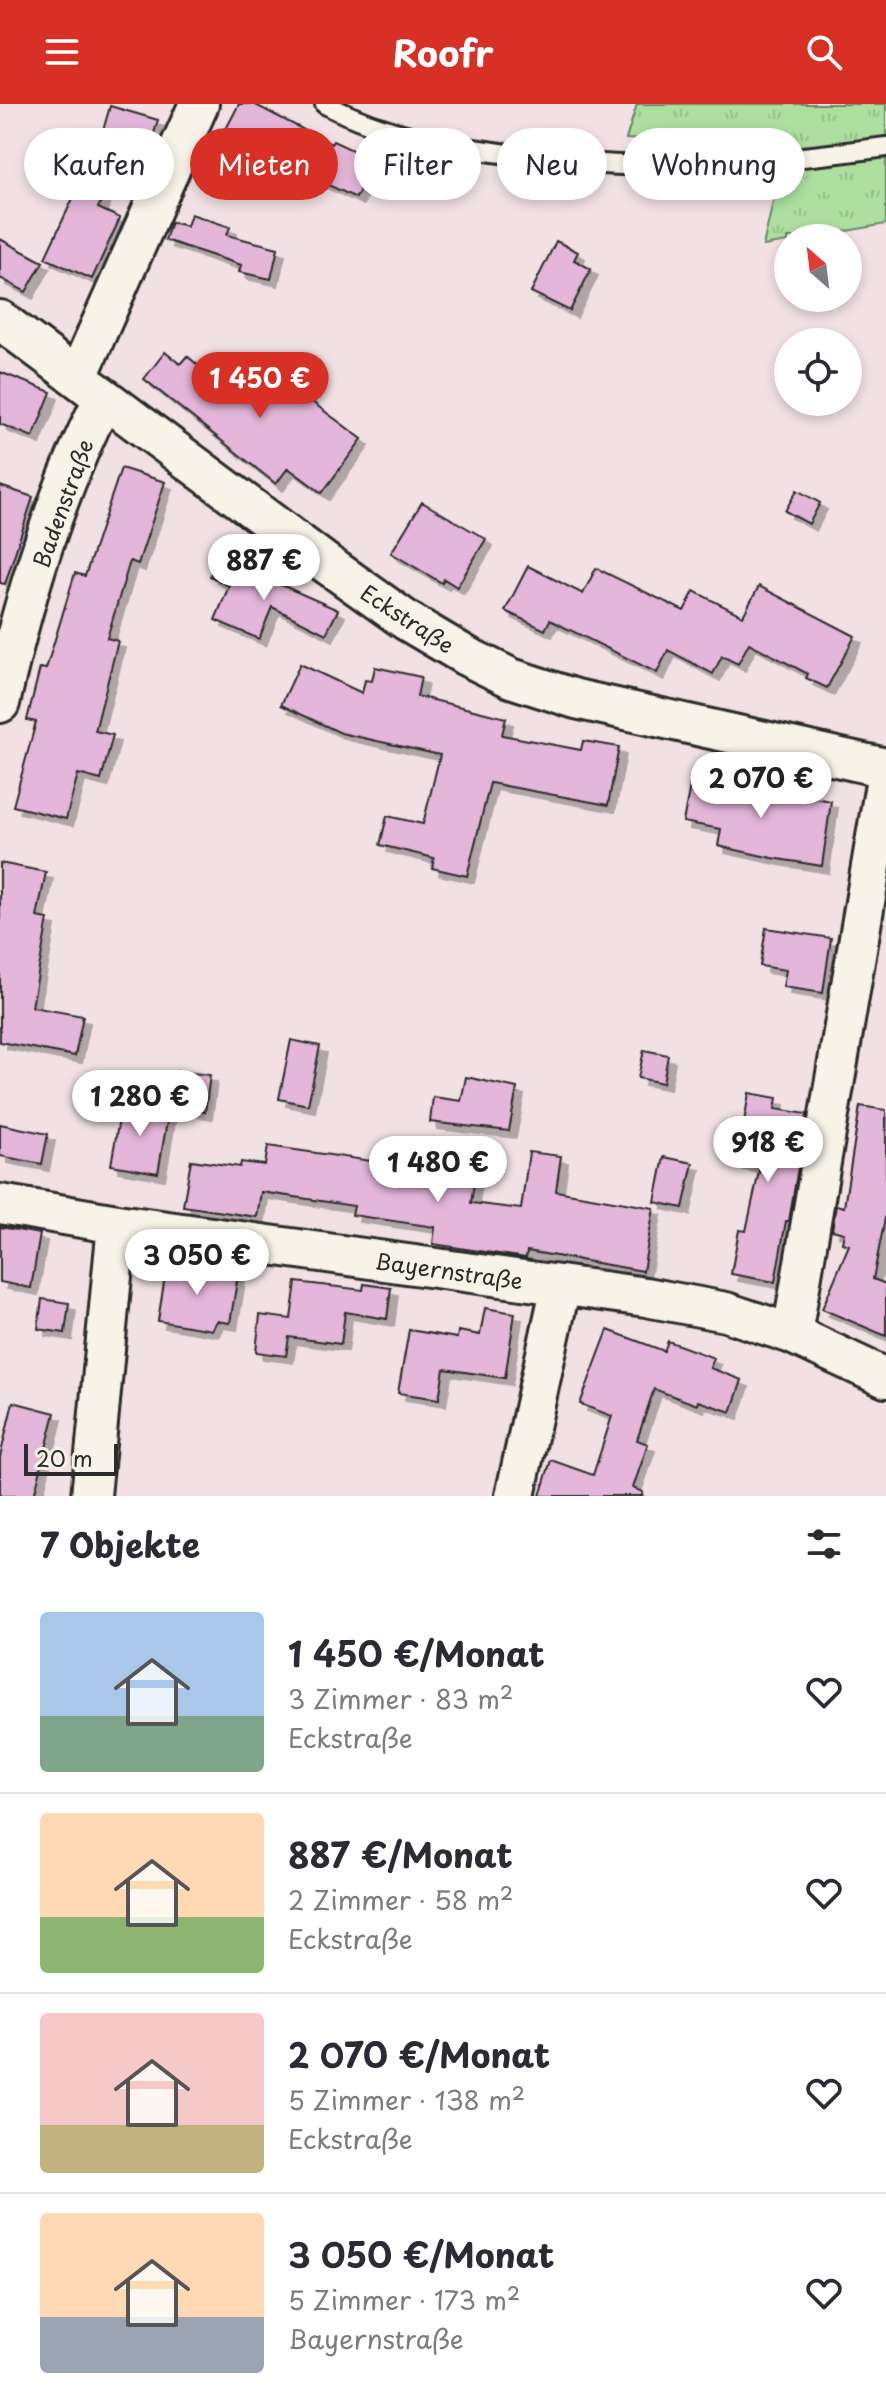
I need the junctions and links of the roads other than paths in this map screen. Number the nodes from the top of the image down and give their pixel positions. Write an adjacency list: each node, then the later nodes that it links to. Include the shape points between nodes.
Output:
1 (199, 104): 5 (street, Badenstraße)
2 (325, 104): 3 (lane, via 439,145 603,164 684,164)
3 (886, 147)
4 (0, 320): 5 (street, Eckstraße)
5 (91, 387): 6 (street, Badenstraße, via 78,448); 7 (street, Eckstraße, via 407,621 511,678 576,699)
6 (0, 703)
7 (886, 768)
8 (886, 778): 12 (street)
9 (0, 1204): 10 (street, Bayernstraße)
10 (117, 1224): 11 (street, Bayernstraße); 14 (street)
11 (561, 1285): 12 (street, Bayernstraße, via 726,1312); 15 (street)
12 (792, 1334): 13 (street, Bayernstraße)
13 (886, 1378)
14 (91, 1496)
15 (515, 1496)

